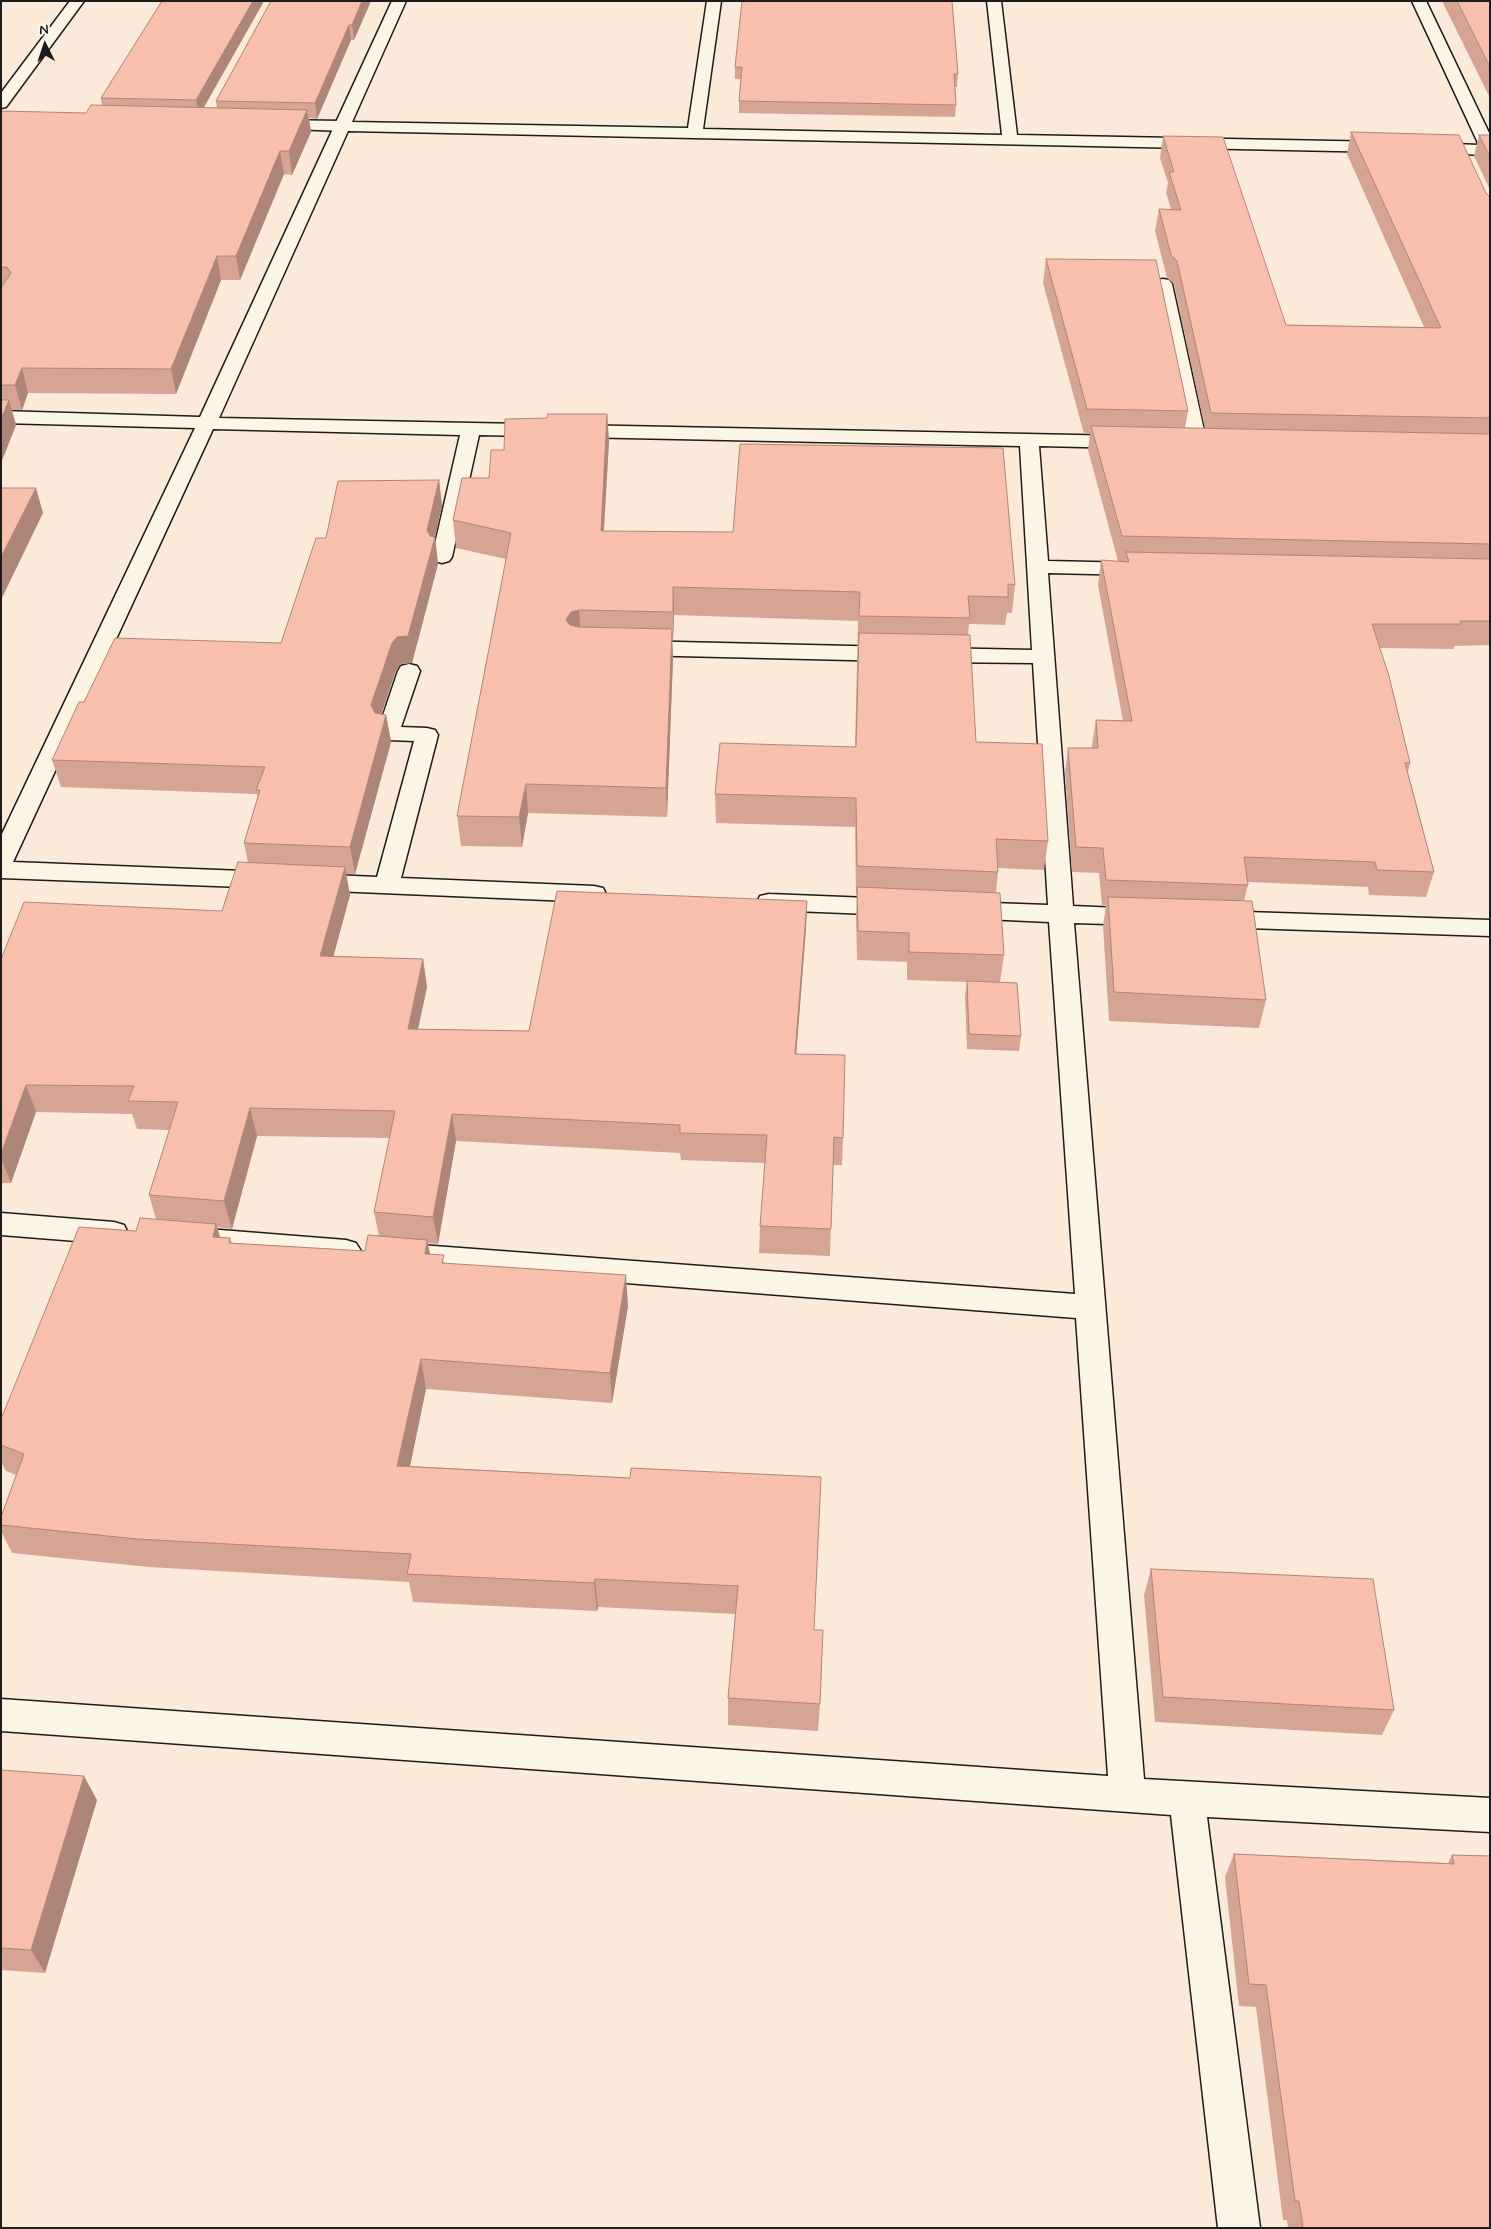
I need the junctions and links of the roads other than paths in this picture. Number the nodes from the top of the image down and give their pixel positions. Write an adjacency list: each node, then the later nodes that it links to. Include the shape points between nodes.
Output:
1 (77, 1): 6 (street)
2 (399, 1): 8 (street)
3 (714, 1): 9 (street)
4 (994, 1): 10 (street)
5 (1420, 1): 12 (street)
6 (1, 104)
7 (254, 124): 8 (street)
8 (343, 126): 9 (street); 16 (street)
9 (695, 133): 10 (street)
10 (1010, 140): 11 (street)
11 (1461, 149): 12 (street); 13 (street)
12 (1489, 150)
13 (1468, 165)
14 (1163, 284): 21 (street)
15 (1, 417): 16 (street)
16 (207, 422): 17 (street); 29 (street)
17 (472, 429): 18 (street); 23 (street)
18 (1029, 440): 19 (street); 24 (street)
19 (1147, 443)
20 (1177, 443): 21 (street)
21 (1197, 444): 22 (street)
22 (1216, 444)
23 (442, 557)
24 (1038, 567): 25 (street); 27 (street)
25 (1156, 569)
26 (610, 647): 27 (street)
27 (1043, 657): 36 (street)
28 (409, 671): 31 (street, via 388,733 426,735)
29 (1, 862)
30 (1, 870): 31 (street)
31 (387, 886): 32 (street)
32 (615, 895)
33 (744, 901): 34 (street)
34 (912, 908)
35 (942, 909): 36 (street)
36 (1061, 914): 37 (street); 43 (street)
37 (1160, 918)
38 (1189, 918): 39 (street)
39 (1490, 928)
40 (1, 1224): 41 (street)
41 (140, 1235)
42 (170, 1237): 43 (street)
43 (1090, 1307): 45 (street)
44 (1, 1715): 45 (street)
45 (1127, 1793): 46 (street)
46 (1187, 1799): 47 (street); 48 (street)
47 (1490, 1815)
48 (1239, 2228)

